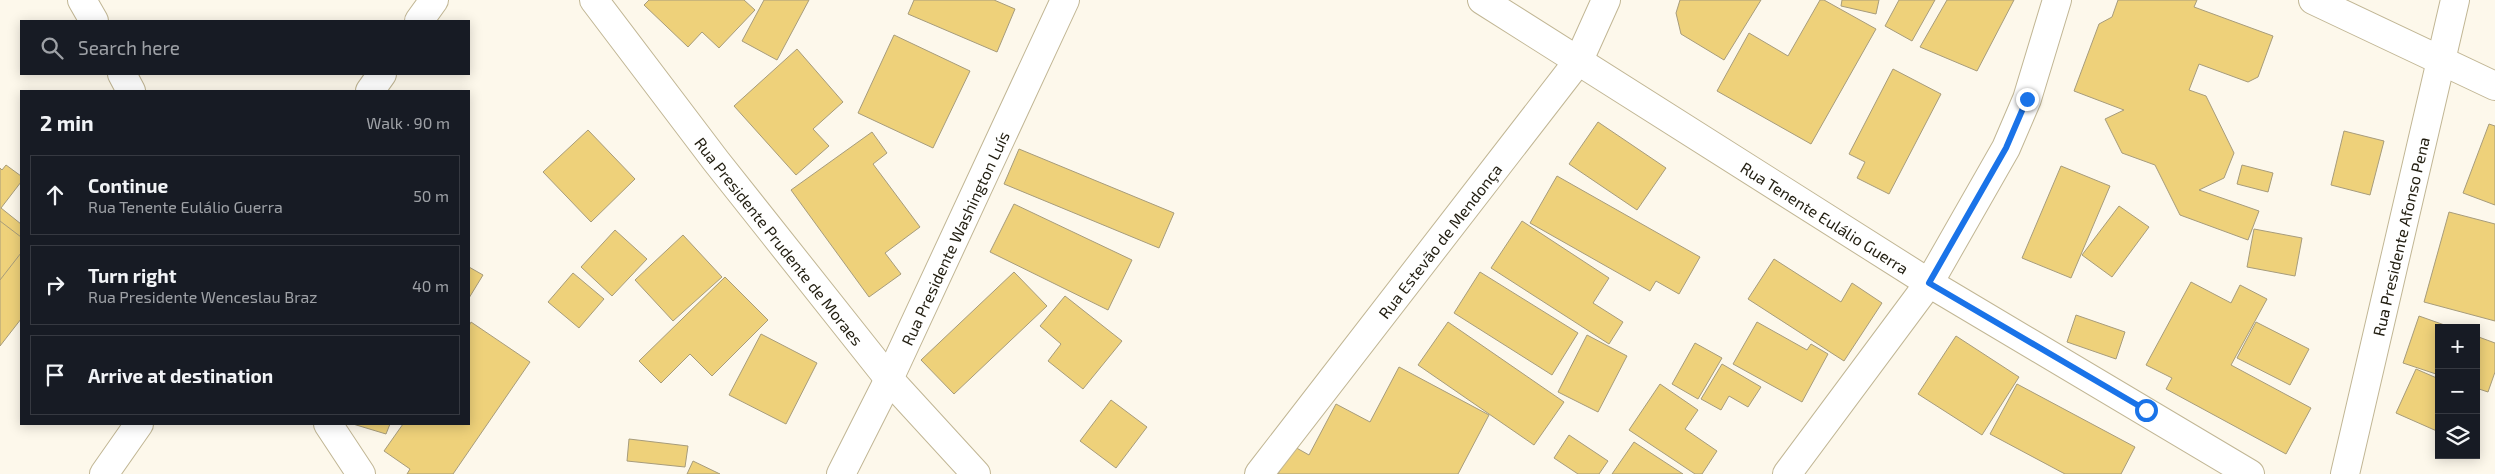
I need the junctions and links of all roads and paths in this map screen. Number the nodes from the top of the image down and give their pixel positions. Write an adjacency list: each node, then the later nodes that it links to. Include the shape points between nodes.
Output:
1 (82, 0): 10 (street)
2 (434, 0): 11 (street)
3 (594, 0): 20 (street, Rua Presidente Prudente de Moraes, via 716,161)
4 (1065, 0): 20 (street, Rua Presidente Washington Luís)
5 (1482, 0): 12 (street, Rua Tenente Eulálio Guerra)
6 (1606, 0): 12 (street, Rua Estevão de Mendonça)
7 (2057, 0): 19 (street, via 2027,99 2006,148)
8 (2313, 0): 13 (street)
9 (2455, 0): 13 (street, Rua Presidente Afonso Pena)
10 (93, 20)
11 (420, 20)
12 (1579, 60): 19 (street, Rua Tenente Eulálio Guerra); 27 (street, Rua Estevão de Mendonça)
13 (2442, 60): 16 (street); 30 (street, Rua Presidente Afonso Pena)
14 (123, 75): 17 (street)
15 (381, 75): 18 (street)
16 (2495, 86)
17 (130, 90)
18 (371, 90)
19 (1929, 283): 28 (street); 29 (street, Rua Tenente Eulálio Guerra)
20 (890, 379): 25 (street, Rua Presidente Washington Luís); 26 (street, Rua Presidente Prudente de Moraes)
21 (138, 425): 23 (street)
22 (329, 425): 24 (street)
23 (104, 474)
24 (361, 474)
25 (841, 474)
26 (976, 474)
27 (1259, 474)
28 (1787, 474)
29 (2250, 474)
30 (2344, 474)

